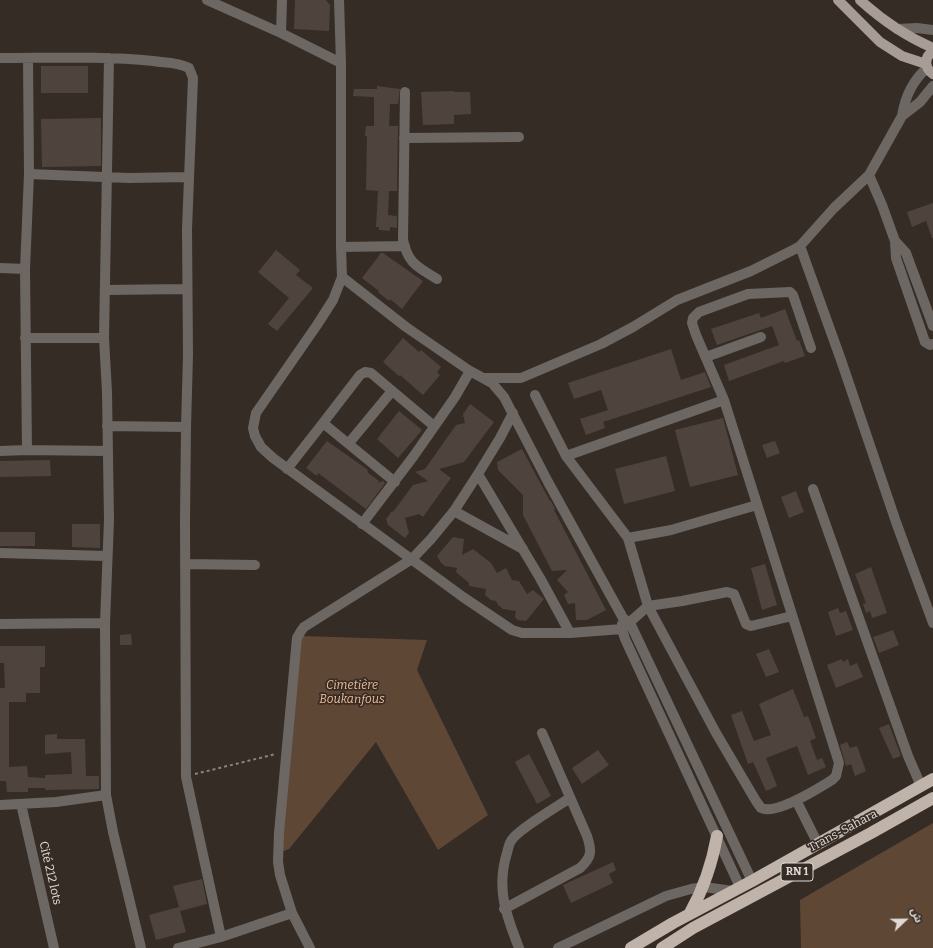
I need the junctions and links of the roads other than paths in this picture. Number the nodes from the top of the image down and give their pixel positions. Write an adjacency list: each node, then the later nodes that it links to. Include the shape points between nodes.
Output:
1 (207, 0): 6 (street)
2 (282, 0): 9 (street)
3 (339, 0): 14 (street)
4 (838, 0): 15 (main road, via 880,42)
5 (860, 0): 7 (main road, via 874,14)
6 (231, 5): 9 (street)
7 (896, 29): 8 (street); 10 (main road)
8 (933, 30)
9 (281, 33): 14 (street)
10 (933, 49): 15 (main road, via 927,56)
11 (0, 58): 12 (street)
12 (28, 58): 13 (street); 21 (street)
13 (109, 58): 23 (street, via 176,64 189,68 193,78); 24 (street)
14 (341, 63): 26 (street)
15 (929, 69): 18 (street, via 917,78 912,86)
16 (933, 86): 18 (street, via 920,102)
17 (405, 92): 20 (street)
18 (902, 116): 22 (street)
19 (519, 137): 20 (street)
20 (404, 138): 27 (street)
21 (29, 174): 24 (street); 30 (street)
22 (869, 175): 25 (street); 28 (street, via 834,208)
23 (189, 177): 24 (street); 33 (street)
24 (106, 178): 34 (street)
25 (895, 242): 35 (street, via 906,253); 39 (street, via 896,258 925,342)
26 (341, 246): 27 (street); 31 (street)
27 (405, 246): 32 (street, via 412,262)
28 (800, 246): 43 (street, via 751,271 678,300 601,344 520,378); 75 (street)
29 (0, 268): 30 (street)
30 (25, 269): 37 (street)
31 (342, 277): 42 (street, via 406,327); 57 (street, via 333,300 256,413 253,428 261,447)
32 (437, 279)
33 (187, 289): 34 (street); 51 (street)
34 (105, 290): 38 (street)
35 (933, 326)
36 (761, 337): 41 (street)
37 (25, 338): 38 (street); 53 (street)
38 (104, 338): 49 (street)
39 (933, 344)
40 (811, 348): 41 (street, via 794,295 790,292 748,294 699,312 693,318 696,336)
41 (706, 357): 46 (street)
42 (470, 371): 43 (street); 50 (street)
43 (484, 378): 47 (street, via 504,397)
44 (392, 391): 48 (street, via 370,373 365,372); 50 (street); 52 (street)
45 (535, 395): 56 (street)
46 (724, 400): 56 (street); 61 (street)
47 (513, 413): 58 (street); 74 (street)
48 (323, 423): 52 (street); 57 (street)
49 (107, 426): 51 (street); 55 (street)
50 (434, 426): 59 (street)
51 (186, 427): 69 (street)
52 (349, 443): 59 (street)
53 (27, 450): 54 (street); 55 (street)
54 (0, 451)
55 (108, 451): 67 (street)
56 (566, 456): 64 (street)
57 (287, 469): 63 (street)
58 (478, 474): 62 (street); 65 (street)
59 (395, 482): 63 (street)
60 (813, 488): 80 (street, via 908,756)
61 (757, 505): 64 (street, via 671,530); 72 (street)
62 (454, 511): 65 (street); 68 (street)
63 (362, 524): 68 (street)
64 (628, 538): 71 (street)
65 (523, 549): 77 (street)
66 (0, 553): 67 (street)
67 (108, 556): 73 (street)
68 (412, 559): 77 (street, via 512,630 522,634); 93 (street, via 304,627 297,638 278,862 282,887)
69 (185, 564): 70 (street); 95 (street, via 186,777)
70 (255, 565)
71 (648, 606): 72 (street, via 731,592 746,624 751,626); 74 (street); 84 (street, via 716,733 761,808 770,810)
72 (792, 616): 84 (street, via 839,763 835,778)
73 (105, 623): 76 (street); 81 (street)
74 (625, 623): 77 (street); 87 (street); 89 (street)
75 (933, 623)
76 (0, 624)
77 (570, 633)
78 (542, 733): 82 (street)
79 (933, 779): 80 (highway, Trans-Sahara / RN 1)
80 (921, 786): 88 (highway, Trans-Sahara / RN 1)
81 (106, 795): 85 (street); 97 (street)
82 (570, 798): 92 (street, via 511,840 503,865); 92 (street, via 590,845 588,860 580,868)
83 (933, 798): 103 (highway, Trans-Sahara / RN 1, via 693,928)
84 (796, 800): 88 (street)
85 (21, 804): 86 (street); 96 (street, Cité 212 lots)
86 (0, 805)
87 (717, 836): 90 (highway); 91 (street)
88 (818, 844): 89 (highway, Trans-Sahara / RN 1)
89 (752, 881): 91 (highway, Trans-Sahara / RN 1)
90 (704, 887): 91 (street); 94 (highway); 101 (street, via 666,896)
91 (737, 889): 94 (highway, Trans-Sahara / RN 1)
92 (504, 909): 100 (street)
93 (292, 913): 95 (street); 99 (street)
94 (690, 914): 102 (highway, Trans-Sahara / RN 1)
95 (221, 937): 98 (street)
96 (54, 948)
97 (141, 948)
98 (178, 948)
99 (310, 948)
100 (519, 948)
101 (558, 948)
102 (631, 948)
103 (662, 948)

